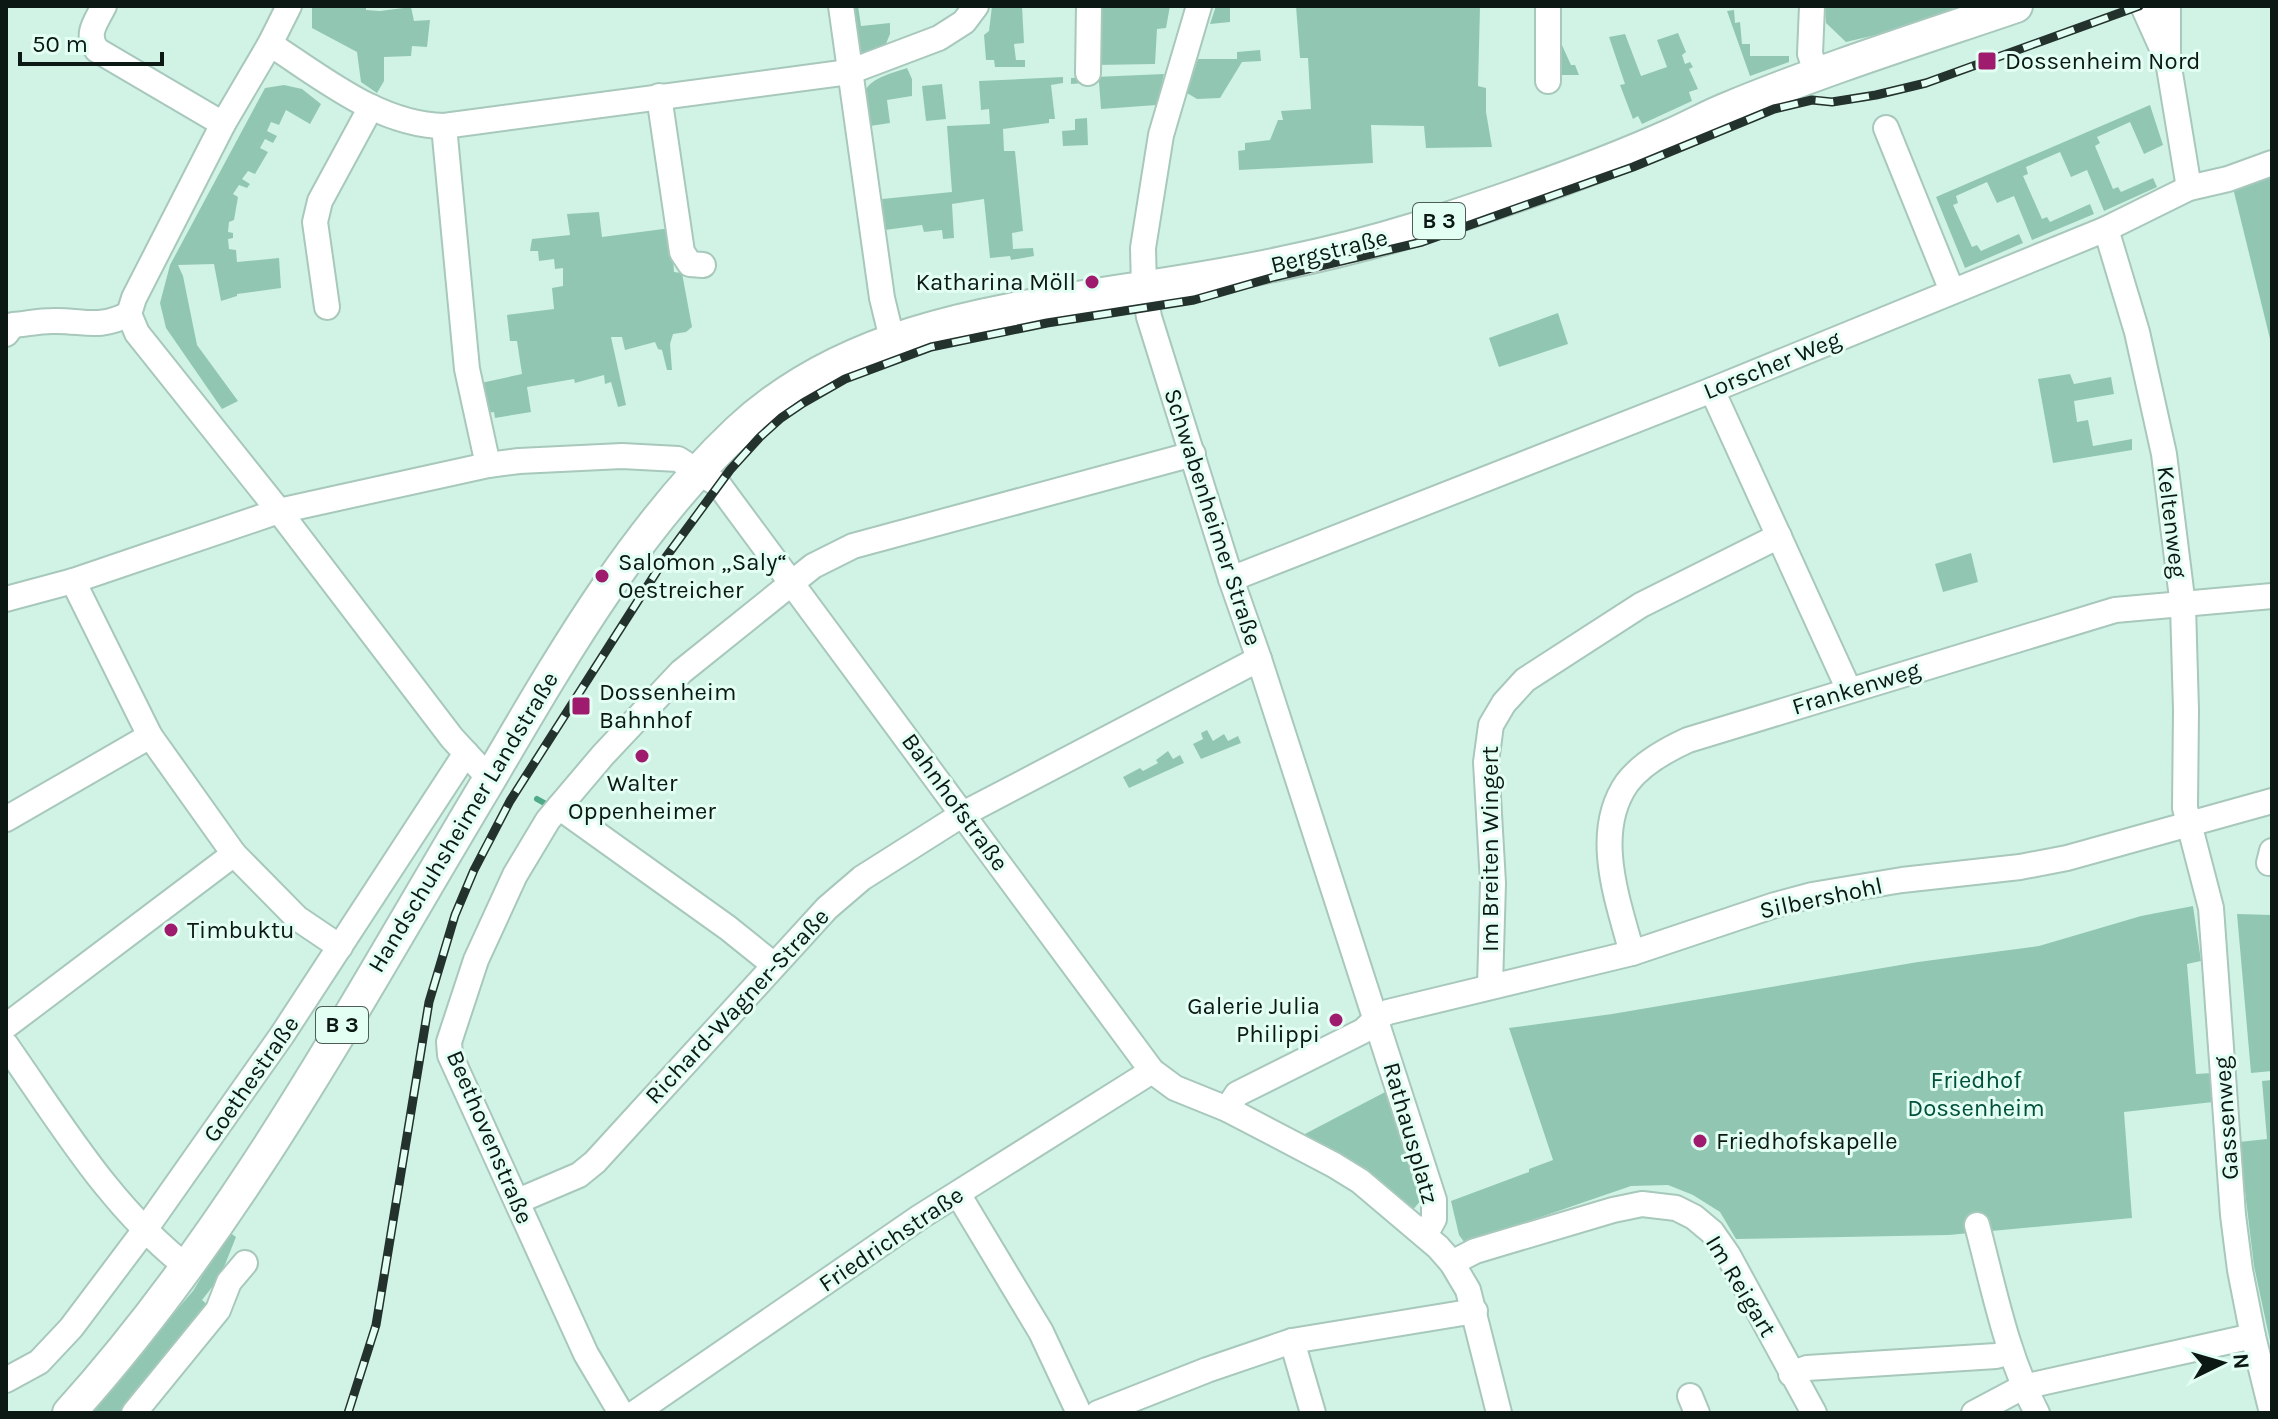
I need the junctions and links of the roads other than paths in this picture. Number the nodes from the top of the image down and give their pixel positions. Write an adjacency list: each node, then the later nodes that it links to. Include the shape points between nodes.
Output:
1 (104, 6): 20 (street, via 91,32 97,50)
2 (289, 6): 12 (street)
3 (841, 6): 15 (street)
4 (976, 6): 15 (street, via 964,22 939,38)
5 (1089, 6): 16 (street)
6 (1199, 6): 27 (street, Schwabenheimer Straße, via 1161,135 1143,248)
7 (1548, 6): 17 (street)
8 (2016, 6): 14 (main road, Bergstraße / B 3)
9 (2143, 6): 13 (street)
10 (2168, 6): 13 (street)
11 (1813, 15): 14 (street, via 1828,47)
12 (270, 44): 19 (street); 20 (street)
13 (2168, 61): 24 (street)
14 (1826, 71): 27 (main road, Bergstraße / B 3, via 1665,138 1415,229 1281,264)
15 (849, 72): 18 (street); 32 (street)
16 (1088, 73)
17 (1548, 81)
18 (659, 96): 21 (street); 26 (street, via 682,252 690,264)
19 (371, 107): 21 (street, via 392,118); 29 (street, via 320,201 315,222)
20 (223, 124): 30 (street)
21 (444, 126): 35 (street, via 467,369)
22 (1886, 128): 28 (street)
23 (2272, 163): 24 (street, Lorscher Weg)
24 (2189, 188): 25 (street, Lorscher Weg)
25 (2106, 229): 28 (street, Lorscher Weg); 44 (street, Keltenweg, via 2137,332 2164,454)
26 (703, 265)
27 (1144, 288): 32 (main road, Bergstraße / B 3, via 1021,307); 34 (street, Schwabenheimer Straße)
28 (1952, 291): 33 (street, Lorscher Weg)
29 (327, 307)
30 (129, 314): 31 (street, via 89,325 53,320 13,325); 37 (street, via 137,333)
31 (6, 334)
32 (892, 339): 36 (main road, Bergstraße / B 3, via 853,354 774,400)
33 (1712, 390): 38 (street); 39 (street, Lorscher Weg)
34 (1193, 454): 39 (street, Schwabenheimer Straße); 41 (street, Beethovenstraße, via 853,546)
35 (488, 465): 36 (street, via 622,456 678,459); 37 (street)
36 (700, 472): 41 (street, Bahnhofstraße, via 719,485); 49 (main road, Handschuhsheimer Landstraße / B 3, via 611,582)
37 (279, 511): 40 (street); 48 (street)
38 (1779, 536): 46 (street); 59 (street, Im Breiten Wingert, via 1641,605 1525,680 1504,703 1491,725 1486,762 1493,883)
39 (1231, 579): 45 (street, Schwabenheimer Straße)
40 (73, 581): 43 (street); 47 (street)
41 (792, 582): 51 (street, Beethovenstraße, via 681,672); 52 (street, Bahnhofstraße)
42 (2272, 596): 44 (street, Frankenweg)
43 (6, 599)
44 (2183, 606): 46 (street, Frankenweg, via 2115,610); 54 (street, Keltenweg)
45 (1259, 659): 52 (street, Richard-Wagner-Straße); 60 (street, Schwabenheimer Straße)
46 (1849, 690): 57 (street, Frankenweg, via 1688,740 1663,752 1628,782 1617,801 1610,836 1611,865)
47 (150, 736): 53 (street); 55 (street)
48 (466, 753): 49 (street); 56 (street, Goethestraße)
49 (489, 778): 72 (main road, Handschuhsheimer Landstraße / B 3, via 291,1112)
50 (2272, 801): 54 (street, Silbershohl)
51 (559, 807): 58 (street); 66 (street, Beethovenstraße, via 515,875 476,960 449,1042 450,1055)
52 (963, 814): 58 (street, Richard-Wagner-Straße, via 862,878); 63 (street, Bahnhofstraße)
53 (6, 819)
54 (2187, 823): 57 (street, Silbershohl, via 2067,858 1812,895); 74 (street, Gassenweg, via 2213,917 2233,1215)
55 (234, 854): 56 (street, via 297,918); 61 (street)
56 (340, 947): 68 (street, Goethestraße)
57 (1632, 953): 59 (street, Silbershohl)
58 (774, 965): 66 (street, Richard-Wagner-Straße, via 595,1162 579,1175)
59 (1490, 986): 60 (street, Silbershohl)
60 (1376, 1019): 64 (street, via 1363,1031 1237,1094); 69 (street, Rathausplatz, via 1434,1200 1434,1219)
61 (6, 1026)
62 (6, 1045): 68 (street, via 114,1199)
63 (1152, 1071): 64 (street, Bahnhofstraße, via 1175,1088); 65 (street, Friedrichstraße)
64 (1227, 1109): 69 (street, Rathausplatz, via 1360,1181)
65 (958, 1194): 83 (street, Friedrichstraße); 84 (street, via 1041,1332)
66 (518, 1201): 82 (street, Beethovenstraße, via 586,1354)
67 (1977, 1225): 76 (street)
68 (144, 1231): 72 (street); 78 (street, Goethestraße, via 71,1328 39,1362)
69 (1425, 1235): 71 (street)
70 (245, 1263): 81 (street, via 229,1282 218,1310)
71 (1452, 1263): 73 (street); 77 (street, Im Reigart, via 1475,1251 1613,1210 1642,1204 1676,1208 1712,1232 1728,1255)
72 (188, 1268): 80 (main road, Handschuhsheimer Landstraße / B 3)
73 (1475, 1311): 75 (street); 87 (street)
74 (2253, 1336): 79 (street); 91 (street, Gassenweg)
75 (1292, 1341): 85 (street); 86 (street)
76 (2010, 1352): 77 (street, via 1807,1368); 79 (street)
77 (1791, 1374): 88 (street, Im Reigart)
78 (6, 1380)
79 (2023, 1387): 89 (street); 90 (street)
80 (69, 1413)
81 (134, 1413)
82 (621, 1413)
83 (635, 1413)
84 (1079, 1413)
85 (1098, 1413)
86 (1313, 1413)
87 (1499, 1413)
88 (1814, 1413)
89 (1974, 1413)
90 (2037, 1413)
91 (2272, 1413)

